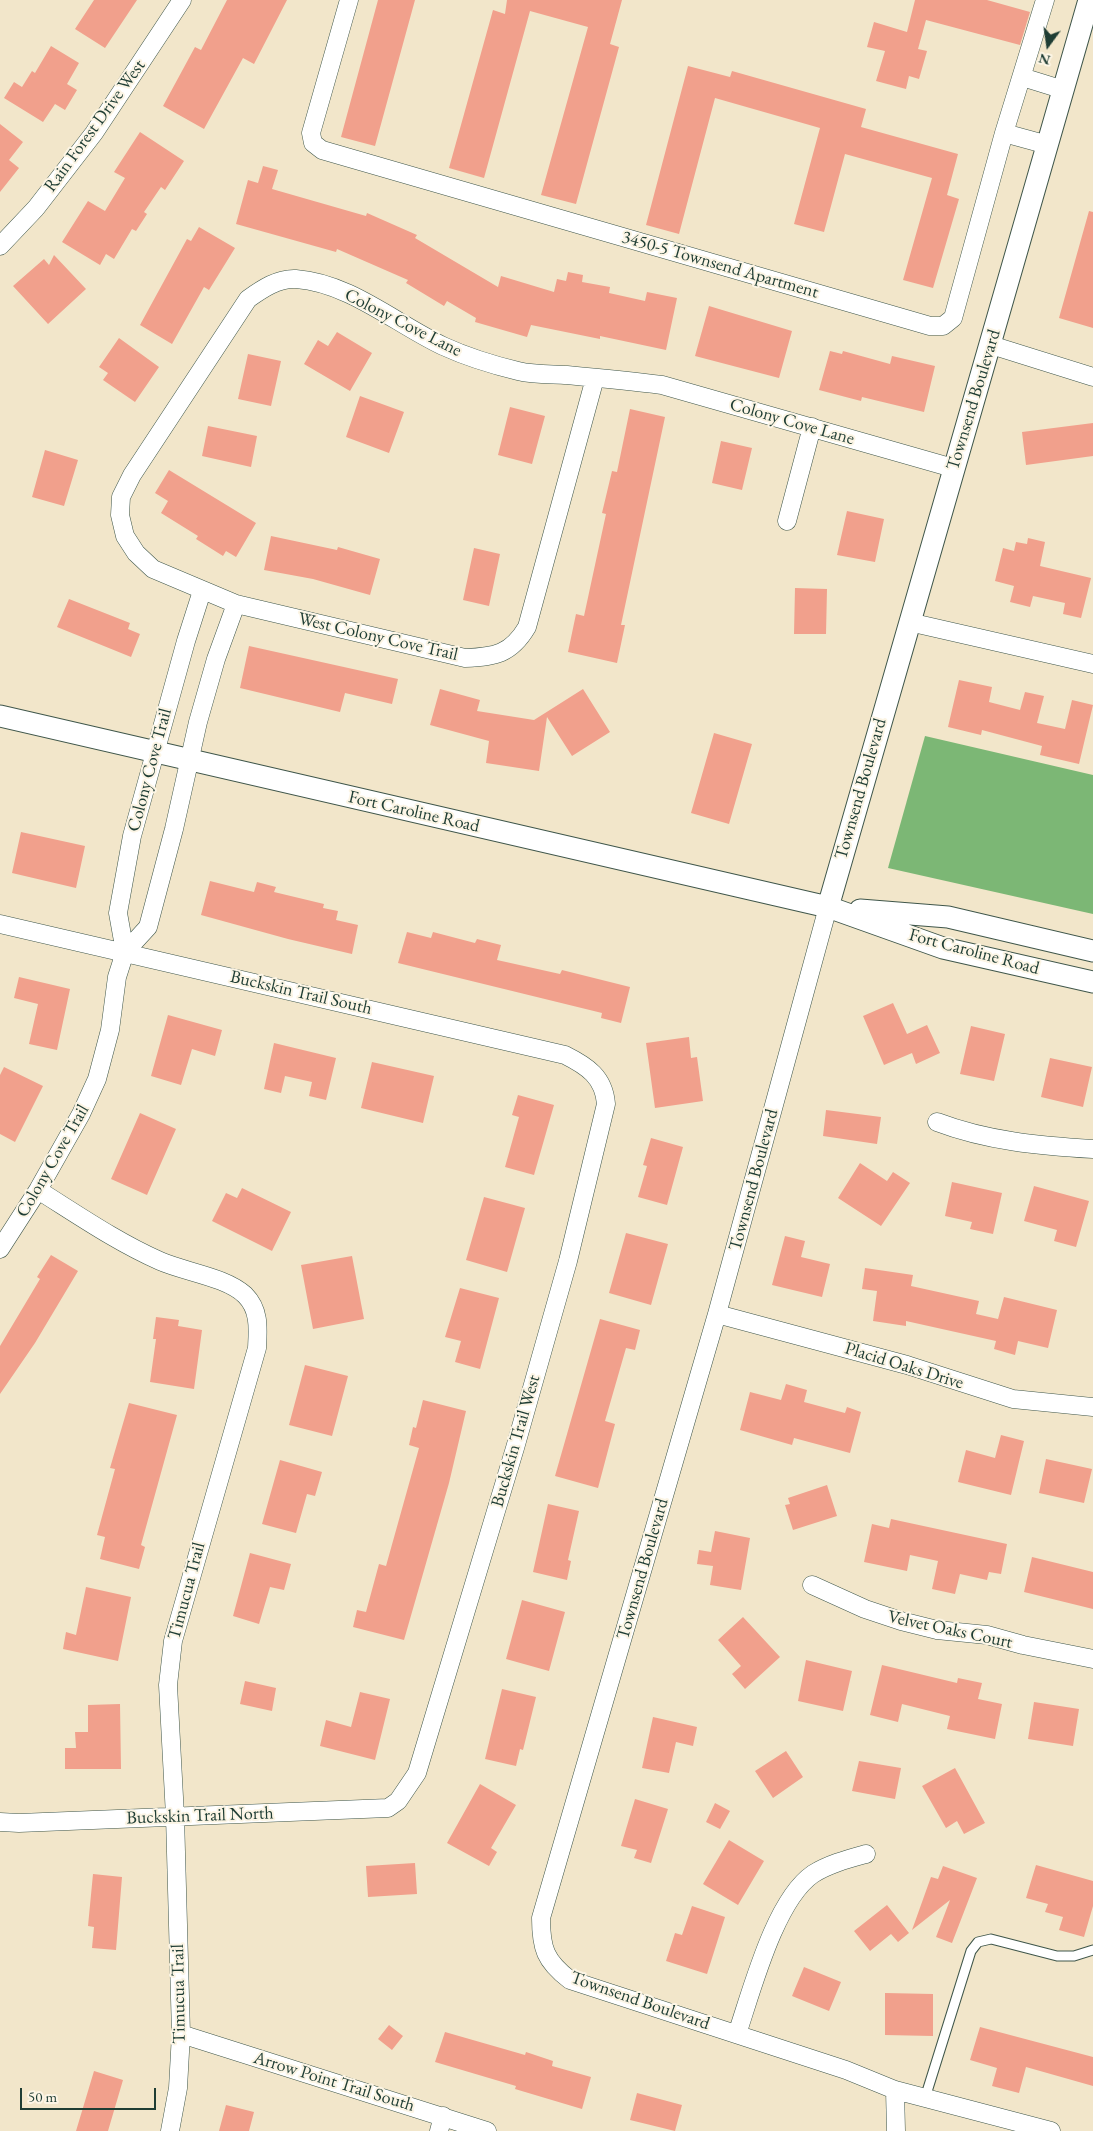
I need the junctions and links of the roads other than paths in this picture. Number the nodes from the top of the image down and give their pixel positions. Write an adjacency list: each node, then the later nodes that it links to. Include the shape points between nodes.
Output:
1 (182, 0): 9 (street, Rain Forest Drive West, via 94,133 36,208)
2 (350, 0): 7 (street, 3450-5 Townsend Apartment, via 311,133 313,143 322,150 930,326 943,326 953,318)
3 (1045, 0): 5 (street, 3450-5 Townsend Apartment)
4 (1089, 0): 6 (street, Townsend Boulevard)
5 (1022, 77): 6 (street); 7 (street, 3450-5 Townsend Apartment)
6 (1064, 90): 8 (street, Townsend Boulevard)
7 (1004, 133): 8 (street)
8 (1048, 145): 10 (street, Townsend Boulevard)
9 (0, 246)
10 (991, 344): 11 (street); 14 (street, Townsend Boulevard)
11 (1093, 377)
12 (596, 378): 13 (street, Colony Cove Lane, via 662,384); 16 (street, Colony Cove Lane, via 521,372 479,360 444,346 358,299 322,284 294,279 267,285 248,298 132,475 122,497 120,515 125,536 136,553 153,569); 17 (street, West Colony Cove Trail, via 527,627 519,642 504,652 488,657 465,658)
13 (812, 427): 14 (street, Colony Cove Lane); 15 (street)
14 (953, 468): 18 (street, Townsend Boulevard)
15 (787, 521)
16 (202, 592): 17 (street, West Colony Cove Trail); 21 (street, Colony Cove Trail)
17 (236, 604): 22 (street, Colony Cove Trail, via 216,659)
18 (909, 622): 19 (street); 23 (street, Townsend Boulevard)
19 (1093, 664)
20 (0, 716): 21 (street, Fort Caroline Road)
21 (155, 752): 22 (street, Fort Caroline Road); 26 (street, Colony Cove Trail, via 132,836 118,913)
22 (189, 760): 23 (street, Fort Caroline Road); 26 (street, Colony Cove Trail, via 148,927)
23 (828, 907): 25 (street, Fort Caroline Road, via 948,917); 27 (street, Fort Caroline Road, via 943,948); 33 (street, Townsend Boulevard)
24 (0, 924): 26 (street, Buckskin Trail South)
25 (1093, 951)
26 (124, 952): 28 (street, Buckskin Trail South, via 565,1055 589,1067); 31 (street, Colony Cove Trail, via 97,1080)
27 (1093, 982)
28 (596, 1075): 37 (street, Buckskin Trail West, via 606,1104 568,1261 417,1773)
29 (936, 1122): 30 (street, via 985,1137)
30 (1093, 1149)
31 (38, 1190): 32 (street, Colony Cove Trail); 38 (street, Timucua Trail, via 126,1245 162,1262 234,1287 246,1296 255,1310 259,1326 257,1348 173,1641 168,1685)
32 (0, 1250)
33 (717, 1314): 34 (street, Placid Oaks Drive, via 907,1365 1013,1399); 43 (street, Townsend Boulevard, via 541,1918 541,1943 556,1969 570,1980)
34 (1093, 1407)
35 (812, 1586): 36 (street, Velvet Oaks Court, via 900,1622 986,1635)
36 (1093, 1659)
37 (398, 1801): 38 (street, Buckskin Trail North, via 388,1808)
38 (175, 1816): 39 (street, Buckskin Trail North, via 19,1824); 42 (street, Timucua Trail)
39 (0, 1822)
40 (866, 1854): 43 (street, via 837,1862 812,1875 792,1893 780,1914)
41 (1093, 1950): 45 (lane, via 1074,1956 1057,1956 991,1939 978,1942 971,1951)
42 (181, 2034): 46 (street, Arrow Point Trail South); 47 (street, Timucua Trail, via 178,2088)
43 (737, 2034): 44 (street, Townsend Boulevard)
44 (895, 2090): 45 (street, Townsend Boulevard); 49 (street)
45 (925, 2098): 50 (street, Townsend Boulevard)
46 (441, 2124): 48 (street, Arrow Point Trail South)
47 (170, 2131)
48 (487, 2131)
49 (896, 2131)
50 (1052, 2131)

